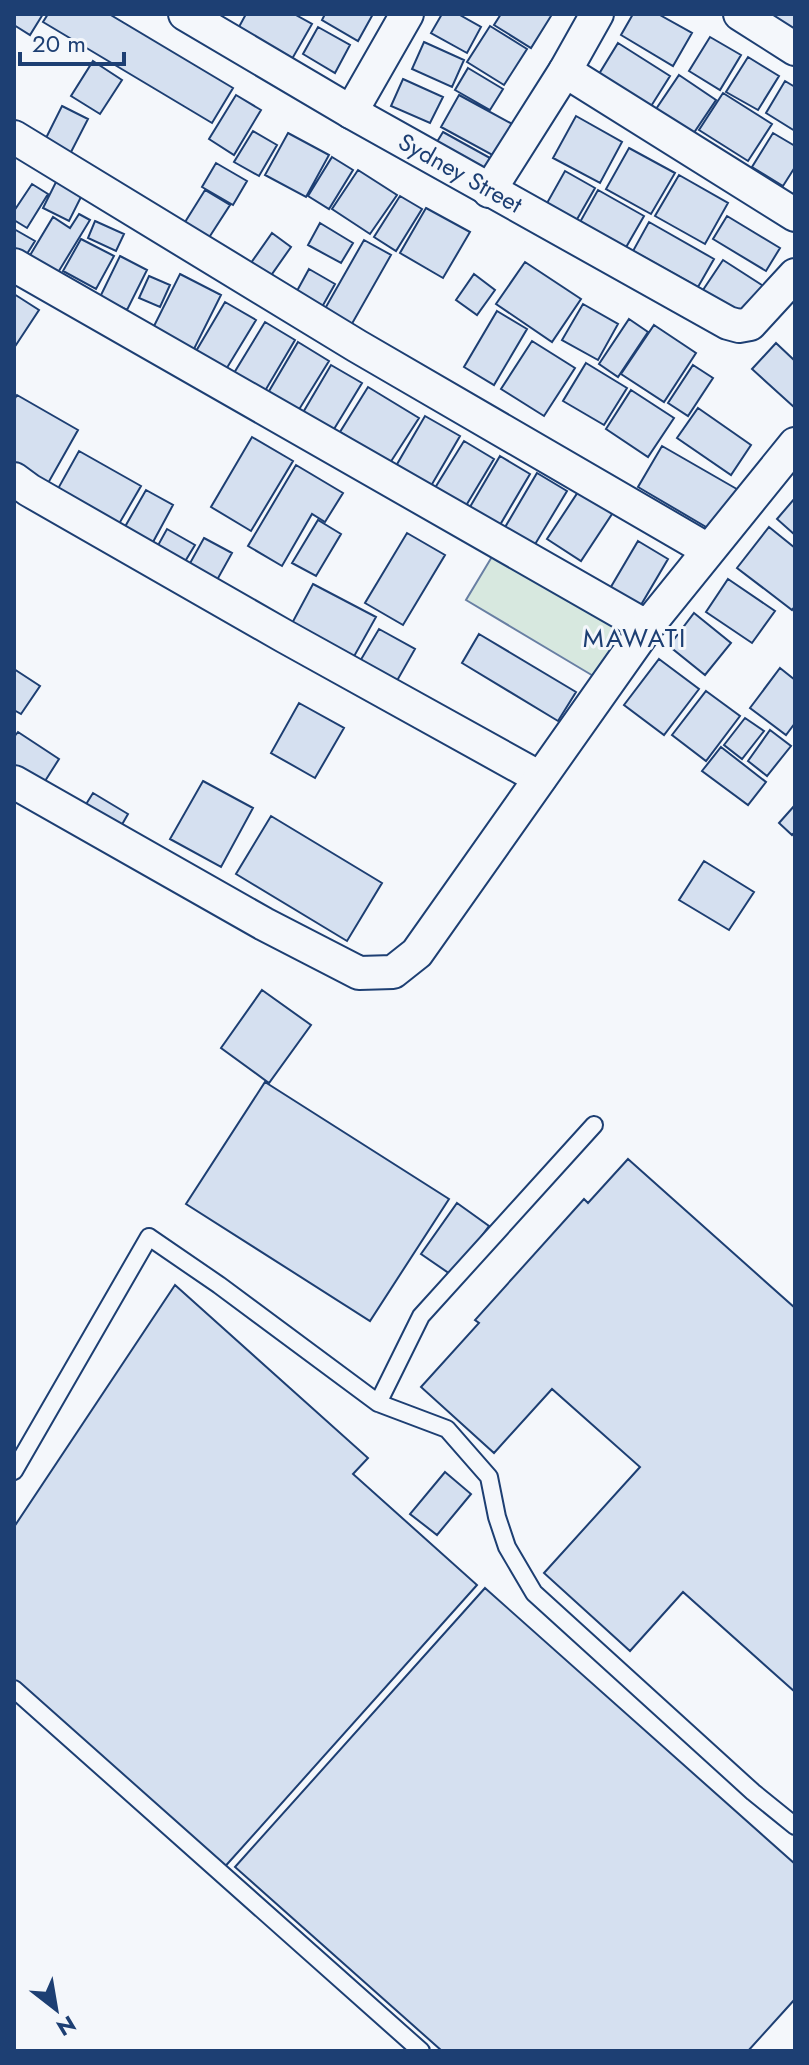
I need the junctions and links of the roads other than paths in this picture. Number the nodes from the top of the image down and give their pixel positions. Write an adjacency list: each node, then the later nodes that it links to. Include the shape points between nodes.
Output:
1 (407, 14): 7 (street)
2 (597, 14): 6 (street)
3 (740, 14): 5 (street)
4 (204, 19): 7 (street, Sydney Street)
5 (795, 49)
6 (565, 71): 9 (street); 10 (street)
7 (351, 112): 9 (street, Sydney Street)
8 (14, 137): 15 (street, via 357,346)
9 (489, 191): 12 (street, Sydney Street, via 728,323 750,324)
10 (795, 215)
11 (14, 265): 16 (street)
12 (795, 275)
13 (795, 444): 15 (street)
14 (14, 479): 17 (street)
15 (708, 550): 16 (street)
16 (647, 627): 17 (street)
17 (540, 778): 18 (street, via 417,953 393,972 359,973)
18 (14, 782)
19 (594, 1125): 20 (lane, via 421,1316)
20 (378, 1403): 21 (lane, via 149,1237); 23 (lane, via 447,1429 489,1477 507,1547 534,1593)
21 (14, 1471)
22 (14, 1689): 24 (lane)
23 (795, 1826)
24 (421, 2051)

